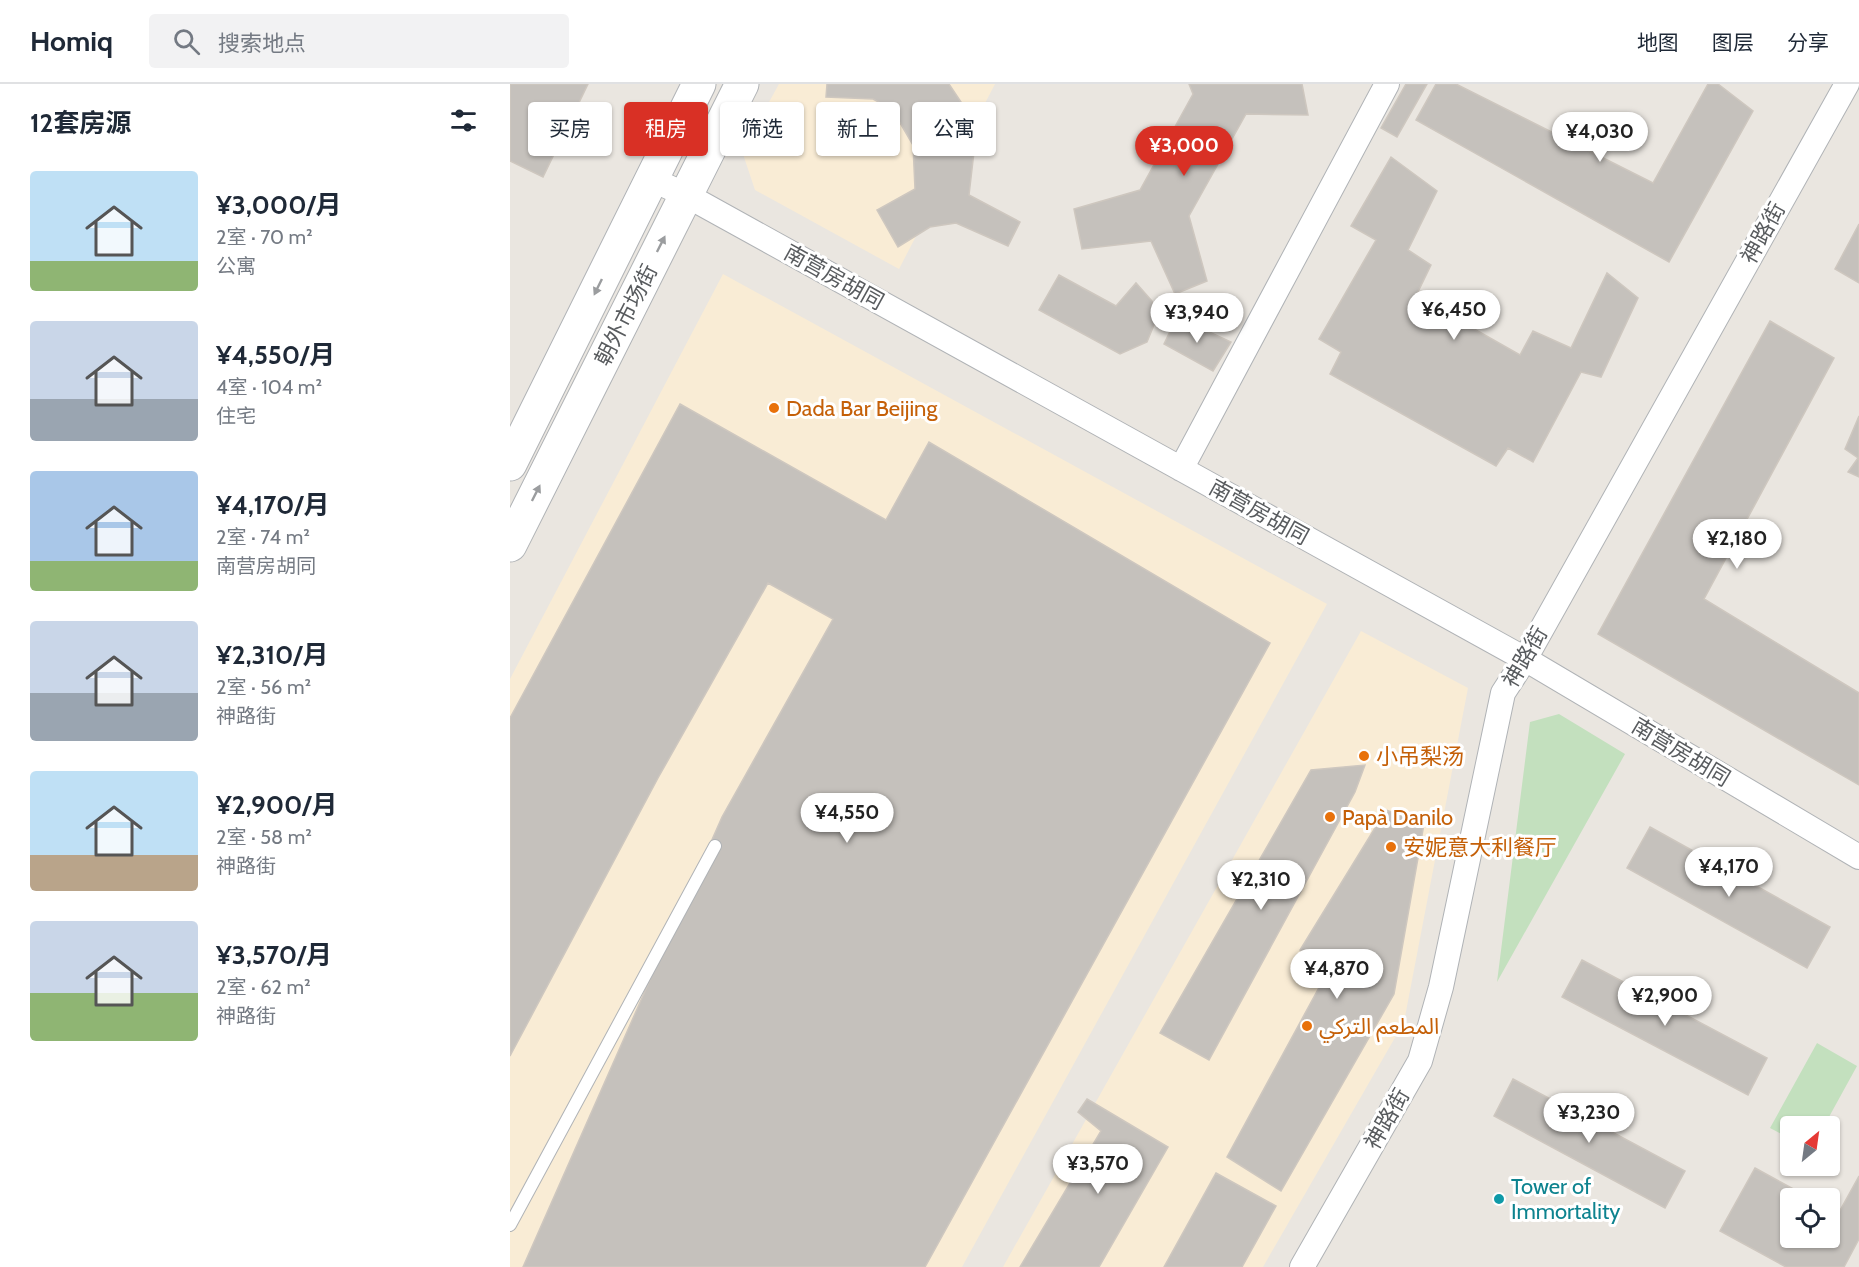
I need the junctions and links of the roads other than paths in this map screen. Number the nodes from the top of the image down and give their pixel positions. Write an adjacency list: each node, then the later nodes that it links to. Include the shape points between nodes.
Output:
1 (699, 84): 5 (main road, 朝外市场街)
2 (742, 84): 6 (main road, 朝外市场街)
3 (1387, 84): 8 (street)
4 (1847, 84): 10 (street, 神路街)
5 (651, 179): 6 (street, 南营房胡同); 7 (main road, 朝外市场街, one-way to 7)
6 (686, 195): 8 (street, 南营房胡同); 9 (main road, 朝外市场街, one-way to 6)
7 (510, 464)
8 (1181, 469): 10 (street, 南营房胡同)
9 (510, 545)
10 (1525, 659): 12 (street, 南营房胡同); 14 (street, 神路街, via 1503,693 1441,987 1420,1061)
11 (715, 846): 13 (lane)
12 (1859, 857)
13 (510, 1225)
14 (1302, 1267)

